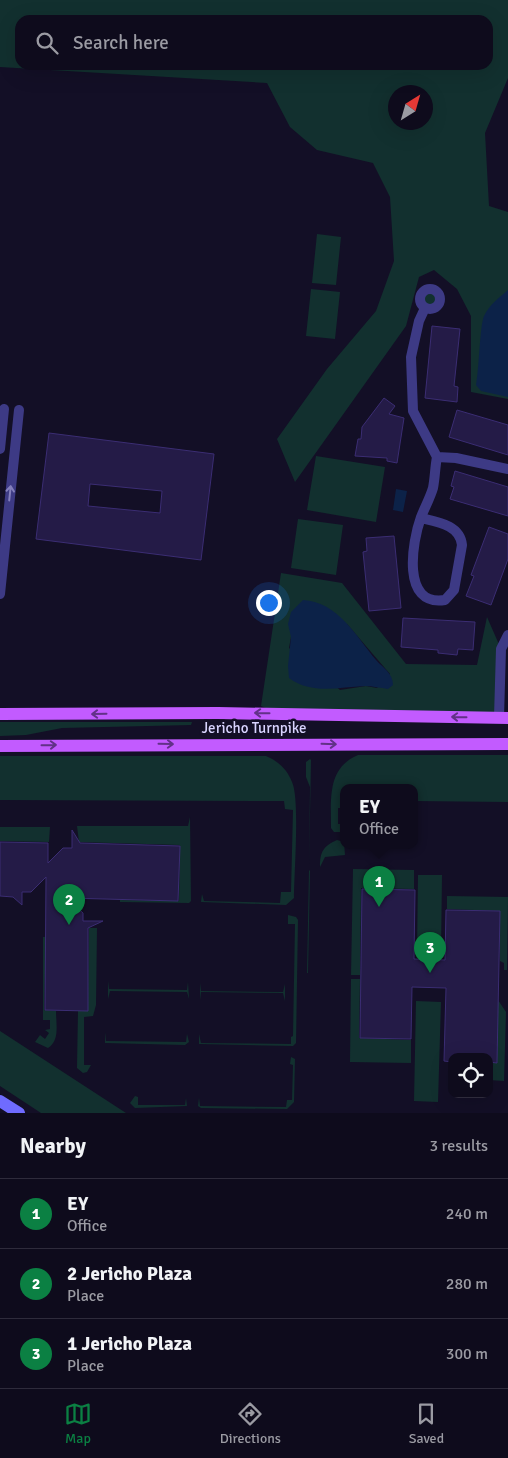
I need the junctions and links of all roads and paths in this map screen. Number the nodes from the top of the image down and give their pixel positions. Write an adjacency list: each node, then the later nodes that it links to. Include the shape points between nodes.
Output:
1 (425, 308): 5 (street, via 411,357 413,411)
2 (4, 408): 4 (street)
3 (19, 410): 8 (street, one-way to 3)
4 (0, 449)
5 (437, 456): 6 (street); 7 (street, via 433,487)
6 (508, 468)
7 (421, 518): 7 (street, via 414,547 417,589 430,600 445,600 454,590 461,538 453,529)
8 (0, 594)
9 (508, 635): 11 (street, via 501,649)
10 (0, 714): 11 (main road, Jericho Turnpike, one-way to 10, via 218,712)
11 (503, 718)
12 (508, 744): 13 (main road, Jericho Turnpike, one-way to 12)
13 (0, 746)
14 (0, 1101): 15 (main road)
15 (19, 1113)

